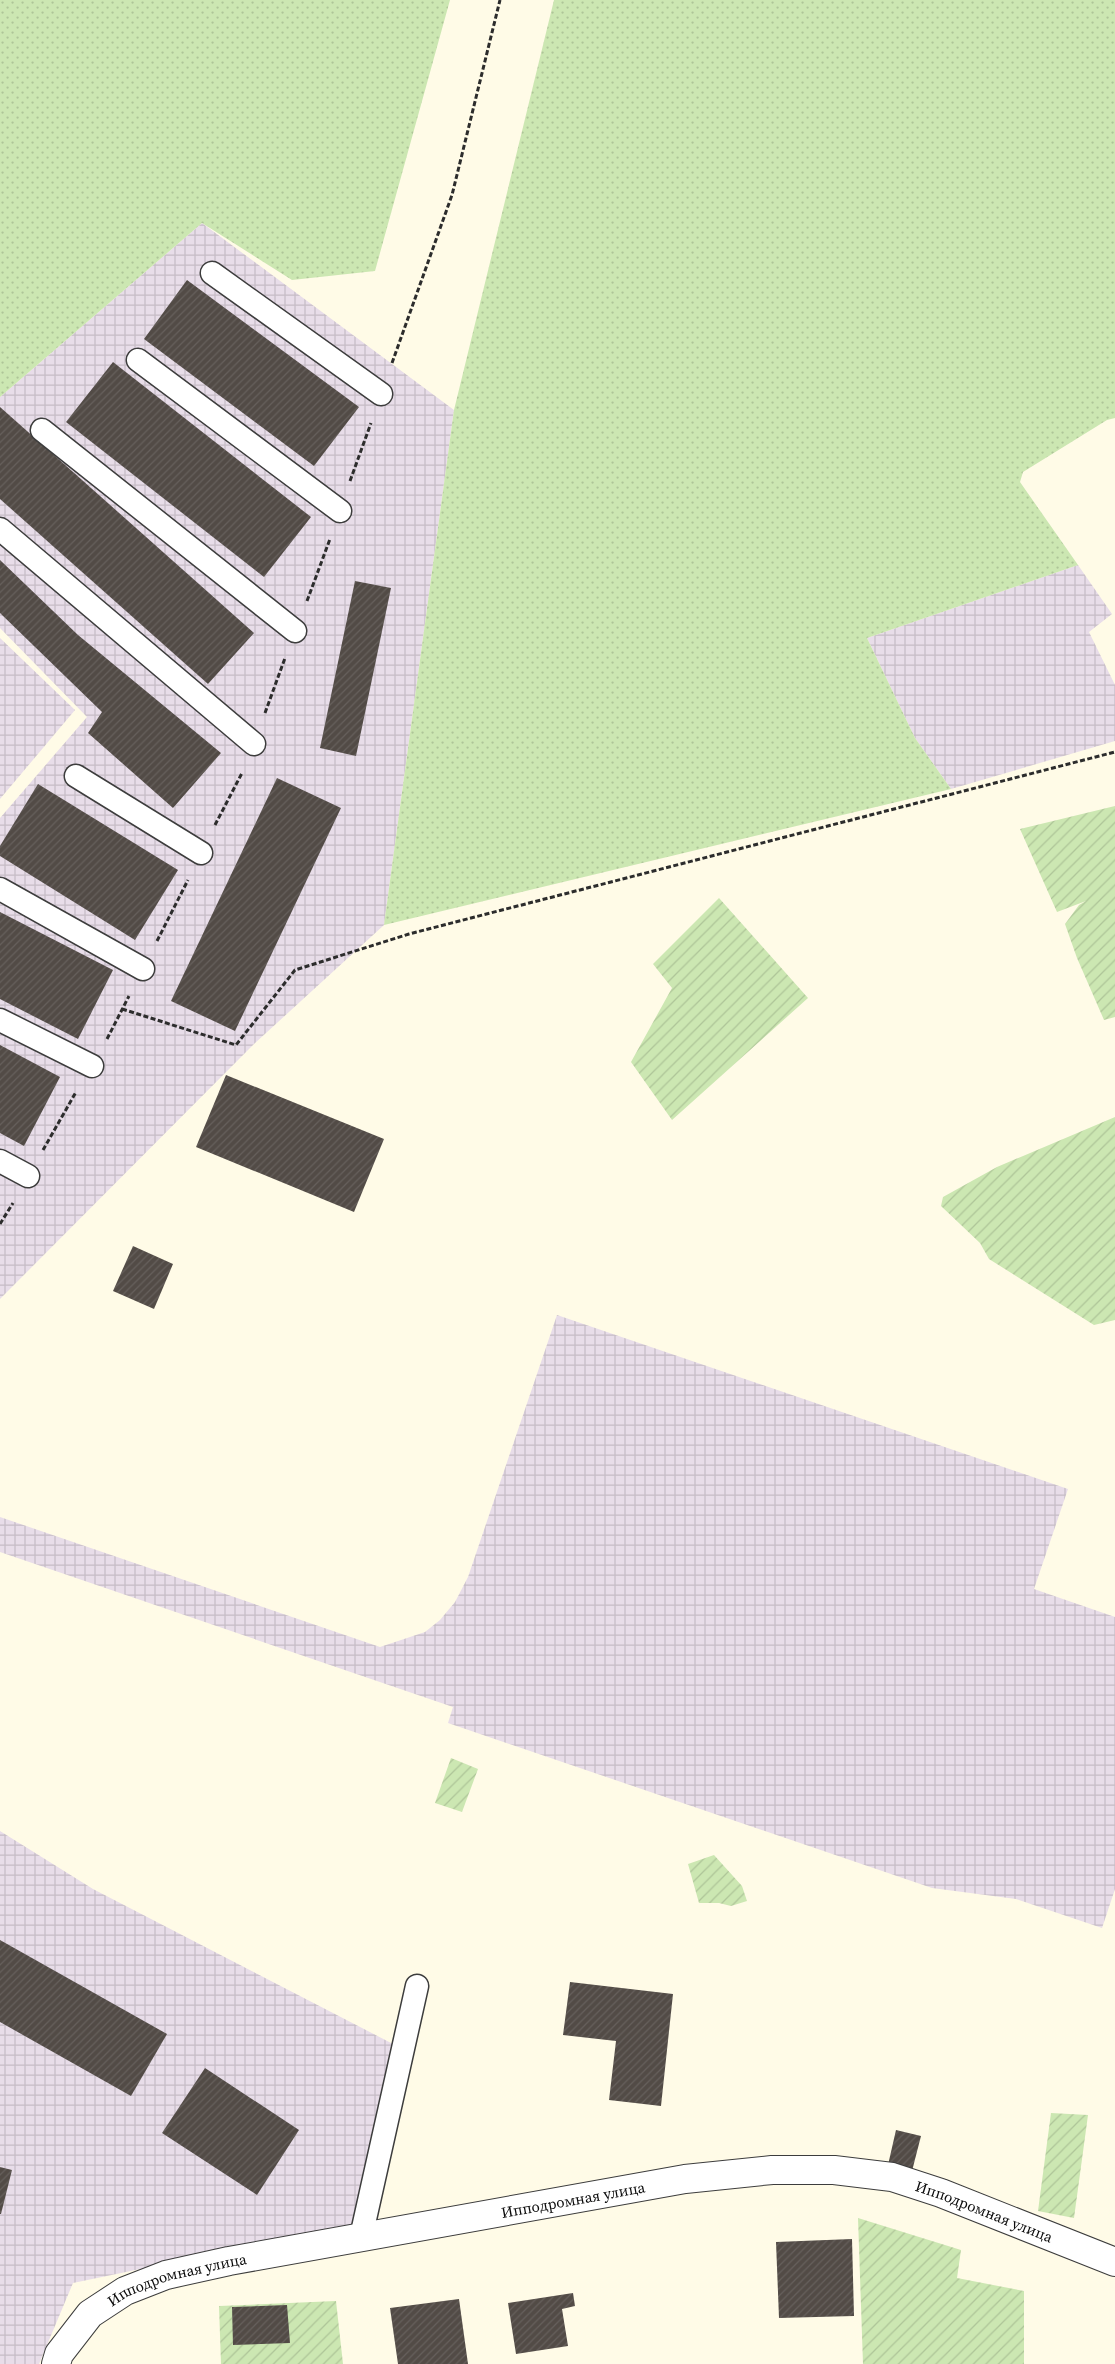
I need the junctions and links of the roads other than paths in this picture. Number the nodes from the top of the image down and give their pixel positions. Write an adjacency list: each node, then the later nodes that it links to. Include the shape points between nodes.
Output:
1 (212, 274): 3 (lane)
2 (138, 360): 5 (lane)
3 (381, 394)
4 (42, 430): 7 (lane)
5 (340, 511)
6 (0, 530): 8 (lane)
7 (295, 631)
8 (254, 744)
9 (76, 776): 10 (lane)
10 (201, 853)
11 (0, 889): 12 (lane)
12 (143, 969)
13 (0, 1020): 14 (lane)
14 (92, 1066)
15 (0, 1161): 16 (lane)
16 (28, 1176)
17 (417, 1986): 18 (lane)
18 (361, 2237): 19 (street, Ипподромная улица, via 685,2179 772,2170 834,2170 892,2177 941,2193); 20 (street, Ипподромная улица, via 166,2275 125,2291 90,2314 59,2354)
19 (1115, 2262)
20 (56, 2364)

